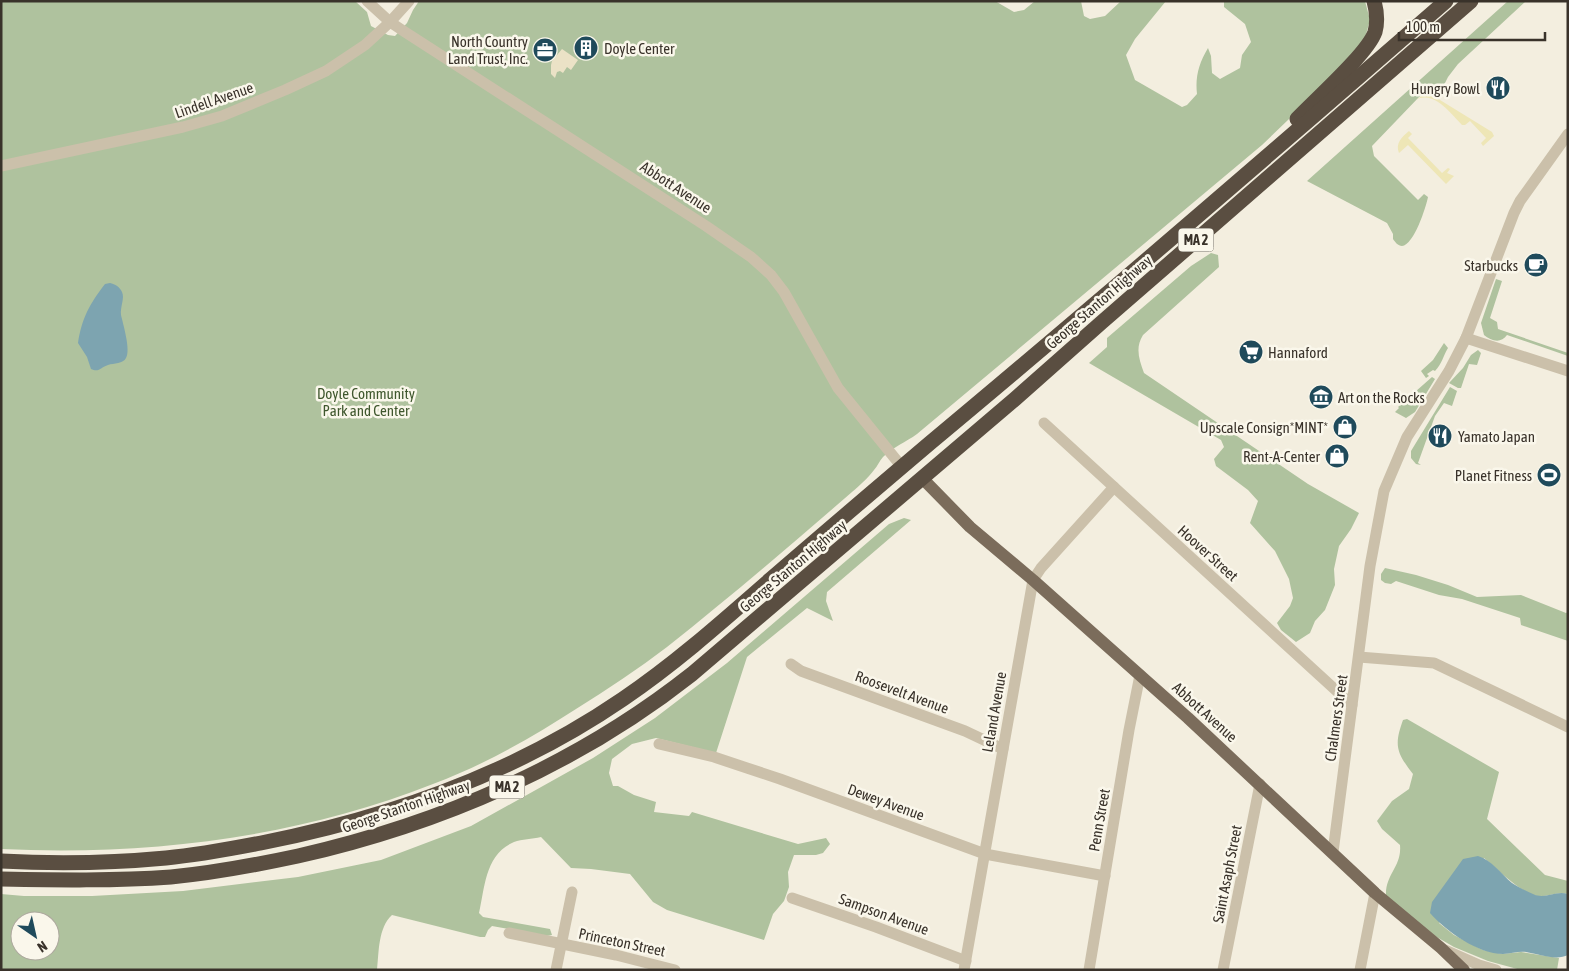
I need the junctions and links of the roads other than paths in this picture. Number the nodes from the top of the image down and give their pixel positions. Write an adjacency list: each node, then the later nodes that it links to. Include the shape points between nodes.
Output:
1 (367, 1): 6 (street, Abbott Avenue)
2 (409, 1): 6 (street, Lindell Avenue)
3 (1374, 1): 9 (highway, via 1377,18 1374,34 1366,48)
4 (1446, 1): 9 (highway, George Stanton Highway / MA 2)
5 (1471, 1): 14 (highway, George Stanton Highway / MA 2)
6 (390, 22): 8 (street, Lindell Avenue, via 326,71 222,116); 13 (street, Abbott Avenue, via 751,257 784,292 838,388)
7 (1568, 134): 10 (street, Chalmers Street, via 1520,201)
8 (1, 166)
9 (1230, 188): 13 (highway, George Stanton Highway / MA 2)
10 (1466, 338): 11 (street); 17 (street, Chalmers Street, via 1408,438 1388,481 1376,528)
11 (1568, 371)
12 (1044, 423): 15 (street, Hoover Street)
13 (902, 467): 27 (highway, George Stanton Highway / MA 2, via 657,674 562,737 505,765 414,802 298,836 169,858 41,863)
14 (923, 479): 16 (main road, Abbott Avenue, via 970,527); 29 (highway, George Stanton Highway / MA 2, via 672,691 578,752 483,798 349,845 235,869 172,877 108,880)
15 (1114, 488): 16 (street, Leland Avenue); 20 (street, Hoover Street)
16 (1033, 580): 19 (main road, Abbott Avenue); 23 (street, Leland Avenue)
17 (1359, 657): 20 (street, Chalmers Street); 21 (street, via 1434,663)
18 (790, 664): 23 (street, Roosevelt Avenue, via 801,671 970,733)
19 (1140, 676): 24 (main road, Abbott Avenue); 28 (street, Penn Street)
20 (1352, 705): 25 (street, Chalmers Street)
21 (1568, 727)
22 (659, 744): 26 (street, Dewey Avenue, via 780,779)
23 (1003, 750): 26 (street, Leland Avenue)
24 (1260, 784): 25 (main road, Abbott Avenue); 40 (street, Saint Asaph Street)
25 (1333, 852): 31 (main road, Abbott Avenue)
26 (985, 854): 28 (street, Dewey Avenue); 36 (street, Leland Avenue)
27 (1, 861)
28 (1105, 876): 39 (street, Penn Street)
29 (1, 879)
30 (572, 892): 34 (street)
31 (1375, 893): 35 (main road, Abbott Avenue); 41 (street)
32 (792, 898): 36 (street, Sampson Avenue, via 876,927)
33 (509, 933): 34 (street, Princeton Street)
34 (562, 944): 37 (street); 38 (street, Princeton Street)
35 (1442, 948): 42 (main road, Abbott Avenue); 43 (street)
36 (965, 965)
37 (556, 970)
38 (675, 970)
39 (1089, 970)
40 (1223, 970)
41 (1360, 970)
42 (1464, 970)
43 (1496, 970)

